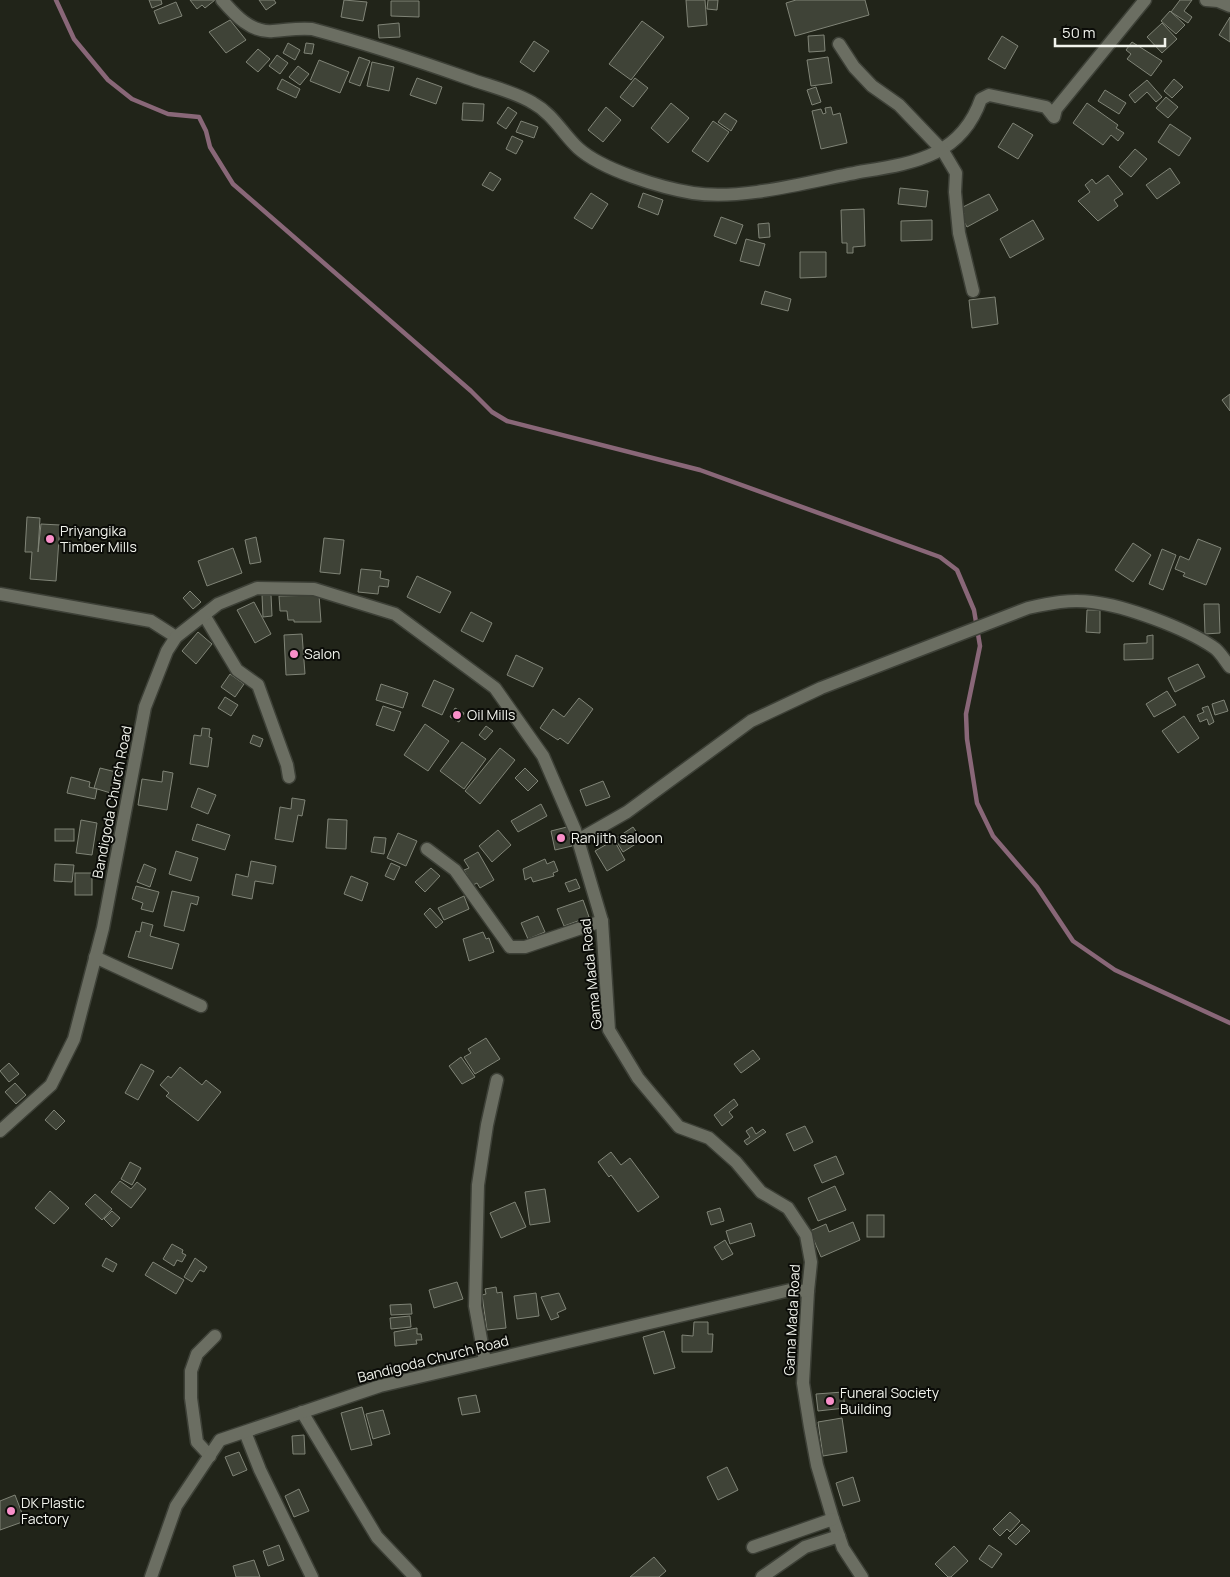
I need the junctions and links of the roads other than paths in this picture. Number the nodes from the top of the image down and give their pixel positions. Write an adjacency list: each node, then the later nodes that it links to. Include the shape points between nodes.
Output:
1 (222, 0): 6 (street, via 237,17 256,29 272,32 292,27 312,29 516,94 548,112 579,148 605,166 694,193 773,189 904,165)
2 (1145, 0): 6 (street, via 1056,109 1054,117 1046,107 989,95 981,99 975,118)
3 (1206, 0): 4 (street)
4 (1230, 6)
5 (839, 44): 6 (street, via 872,86 899,105)
6 (943, 151): 7 (street, via 956,173 959,233)
7 (972, 291)
8 (0, 594): 10 (street, via 150,621)
9 (204, 615): 10 (street, Gama Mada Road); 12 (street, via 237,670 258,684); 13 (street, Gama Mada Road, via 218,604 257,588 314,589 395,614 495,688 542,756)
10 (176, 637): 16 (street, Bandigoda Church Road, via 167,651 145,707)
11 (1230, 668): 13 (street, via 1215,648 1190,634 1123,608 1092,602 1058,601 1028,608 821,688 751,721 627,812)
12 (289, 777)
13 (578, 840): 15 (street, Gama Mada Road)
14 (428, 848): 15 (street, via 455,870 510,947 525,947)
15 (602, 921): 20 (street, Gama Mada Road, via 609,1030 638,1078 679,1127 709,1138 736,1162 761,1192 788,1208 806,1235 811,1262)
16 (95, 957): 17 (street); 19 (street, Bandigoda Church Road, via 74,1039 51,1084)
17 (201, 1006)
18 (497, 1080): 22 (street, via 478,1185 476,1306)
19 (0, 1132)
20 (808, 1291): 22 (street, Bandigoda Church Road, via 790,1290); 26 (street, Gama Mada Road, via 803,1383 816,1465)
21 (215, 1336): 25 (street, via 197,1354 192,1370 197,1442)
22 (485, 1361): 23 (street, Bandigoda Church Road, via 380,1386)
23 (302, 1412): 24 (street, Bandigoda Church Road); 31 (street, via 377,1537)
24 (245, 1432): 25 (street, Bandigoda Church Road, via 220,1440); 30 (street)
25 (210, 1456): 29 (street, Bandigoda Church Road, via 176,1506)
26 (833, 1519): 27 (street, Gama Mada Road); 28 (street)
27 (839, 1536): 32 (street, via 805,1547); 33 (street, Gama Mada Road)
28 (753, 1547)
29 (151, 1577)
30 (312, 1577)
31 (414, 1577)
32 (762, 1577)
33 (862, 1577)

